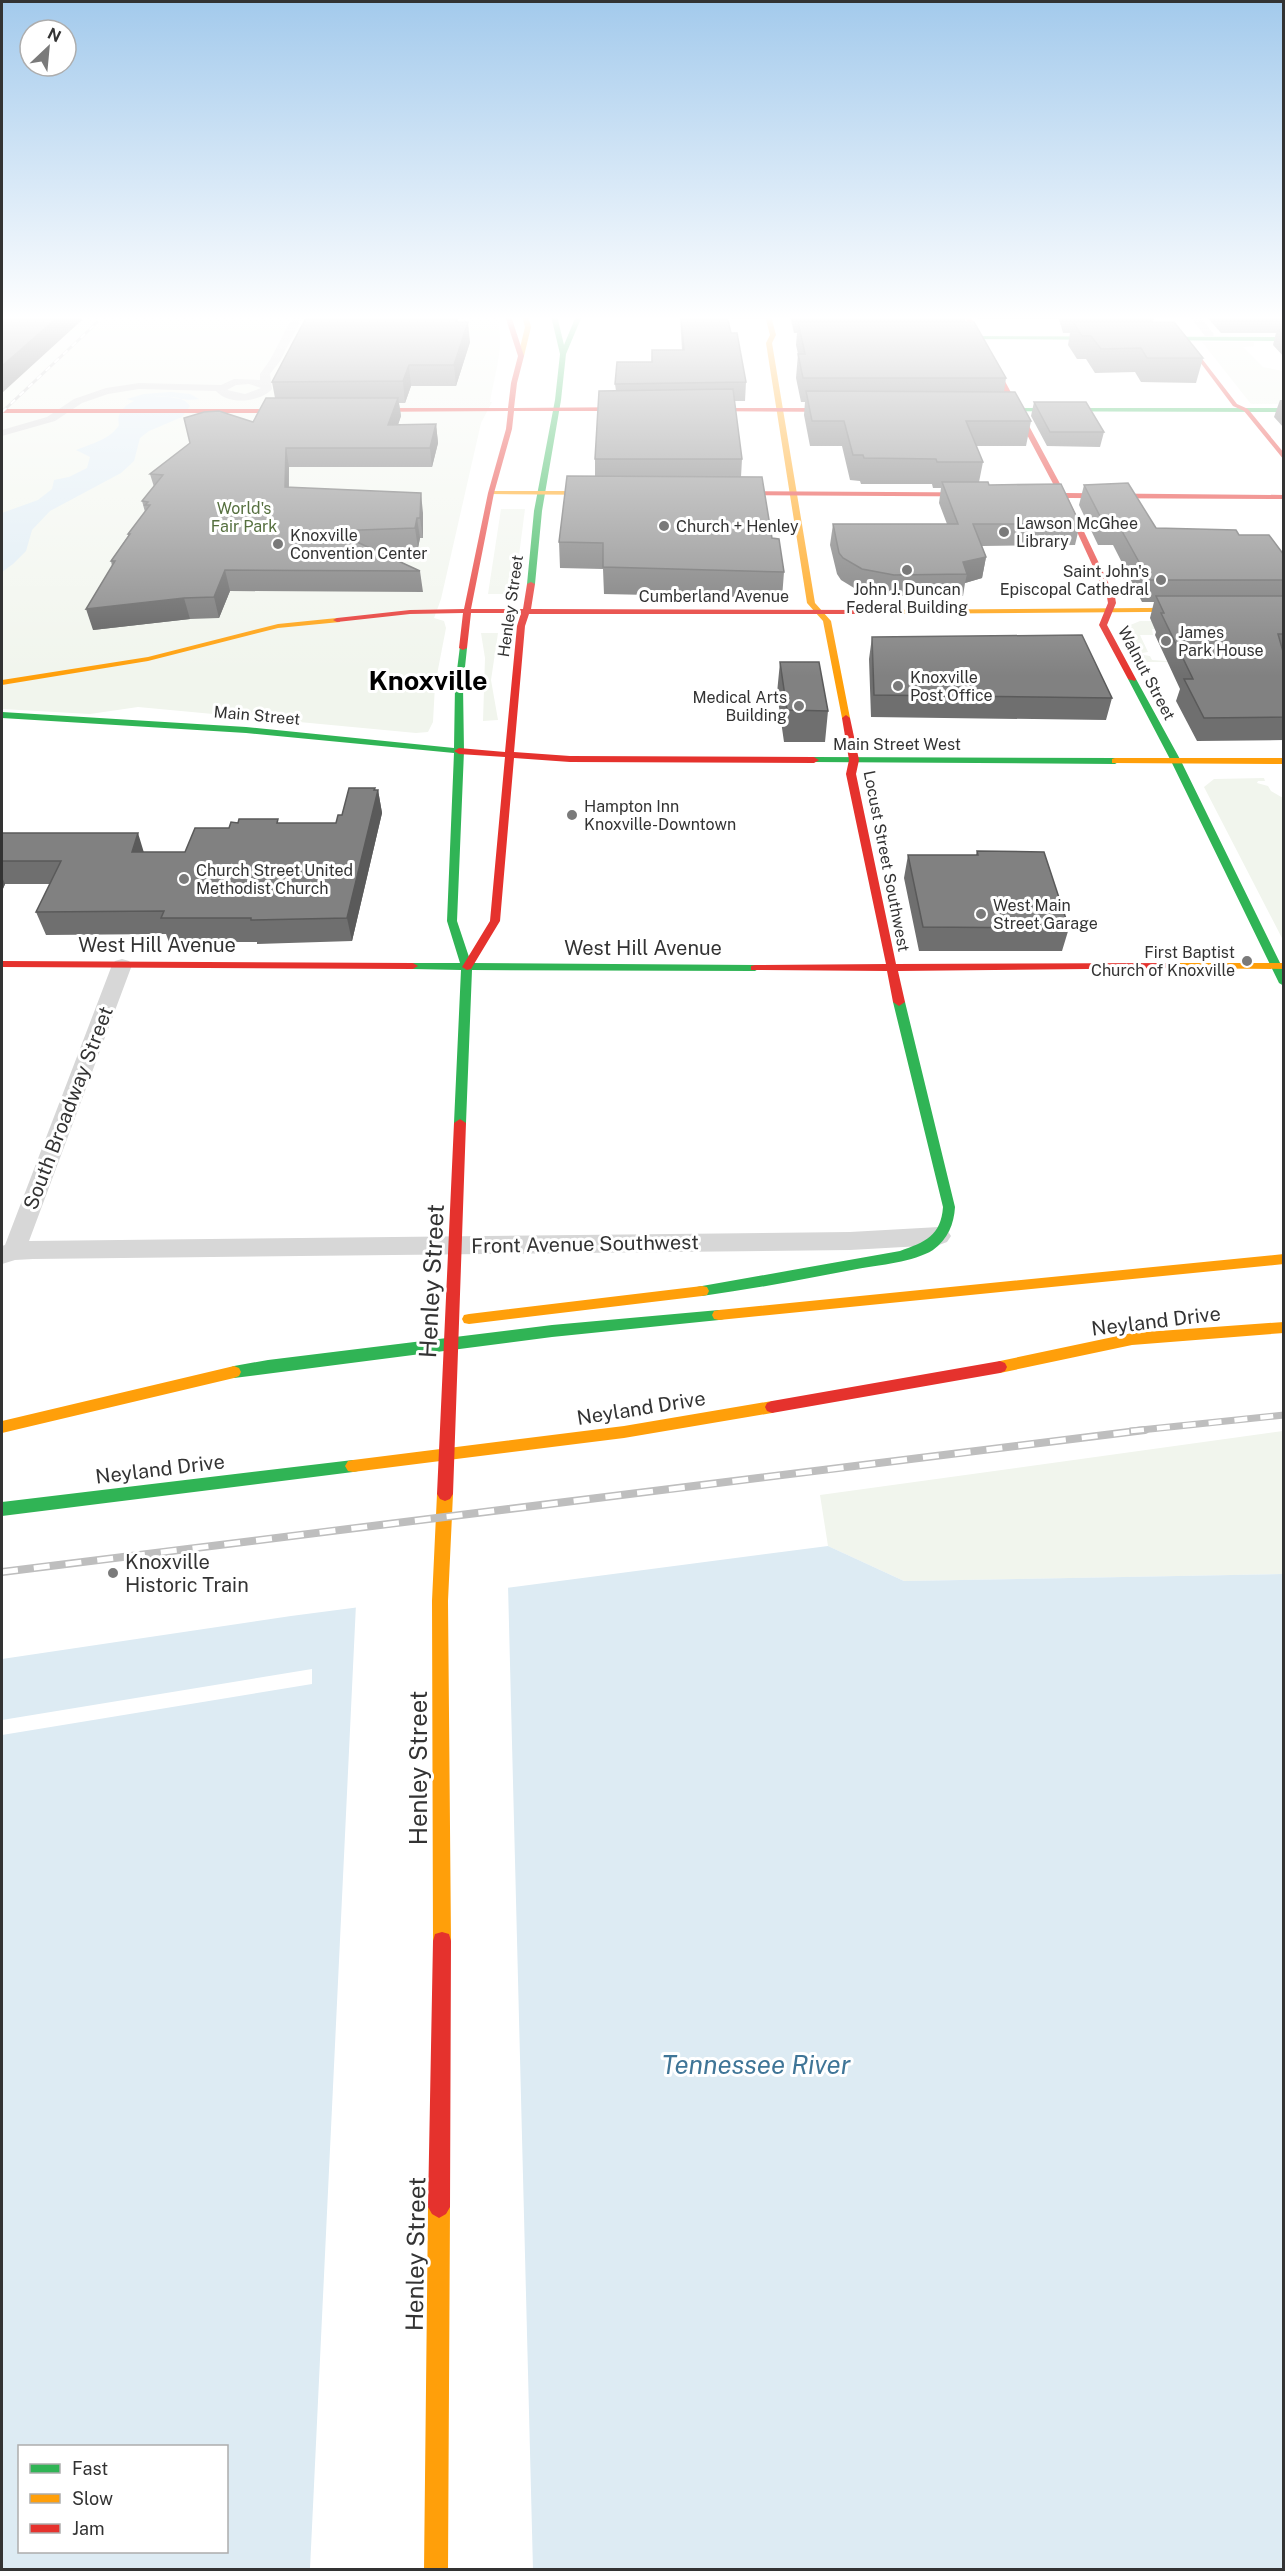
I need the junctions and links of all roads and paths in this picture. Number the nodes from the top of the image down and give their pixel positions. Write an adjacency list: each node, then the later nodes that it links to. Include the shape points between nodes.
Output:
1 (505, 436): 7 (main road, Henley Street)
2 (551, 436): 8 (main road, Henley Street)
3 (784, 436): 11 (main road, Locust Street Southwest)
4 (1031, 436): 12 (main road, Walnut Street)
5 (1267, 436): 6 (main road)
6 (1284, 458)
7 (491, 493): 8 (main road); 15 (main road, Henley Street)
8 (541, 493): 9 (main road); 17 (main road, Henley Street)
9 (624, 493)
10 (705, 493): 11 (main road)
11 (792, 494): 12 (main road); 18 (main road, Locust Street Southwest, via 811,603)
12 (1063, 496): 13 (main road); 16 (main road, Walnut Street, via 1112,597)
13 (1284, 496)
14 (1284, 609): 16 (main road, Cumberland Avenue)
15 (468, 611): 17 (main road, Cumberland Avenue); 19 (main road, Cumberland Avenue, via 410,612 279,626); 25 (main road, Henley Street, via 459,687)
16 (1109, 611): 18 (main road, Cumberland Avenue); 28 (main road, Walnut Street, via 1102,625)
17 (526, 612): 18 (main road, Cumberland Avenue); 26 (main road, Henley Street, via 521,626)
18 (822, 612): 27 (main road, Locust Street Southwest)
19 (148, 659): 20 (main road, Cumberland Avenue); 21 (main road, Cumberland Avenue)
20 (113, 679)
21 (2, 683)
22 (109, 709): 24 (main road, via 211,721)
23 (2, 715): 24 (main road, Main Street)
24 (246, 730): 25 (main road, Main Street)
25 (459, 751): 26 (main road, Main Street); 34 (main road, Henley Street, via 452,921)
26 (510, 756): 27 (main road, Main Street West); 34 (main road, Henley Street, via 495,921)
27 (854, 760): 28 (main road, Main Street West); 32 (main road, Locust Street Southwest, via 851,774)
28 (1176, 761): 29 (main road, Main Street West); 33 (main road, Walnut Street)
29 (1284, 761)
30 (2, 964): 31 (main road, West Hill Avenue)
31 (122, 965): 34 (main road, West Hill Avenue); 37 (street, South Broadway Street)
32 (890, 966): 33 (main road, West Hill Avenue); 34 (main road, West Hill Avenue); 36 (main road, Locust Street Southwest, via 949,1207 948,1223)
33 (1280, 966): 35 (main road, Walnut Street)
34 (467, 967): 47 (main road, Henley Street, via 440,1601 442,1944)
35 (1284, 983)
36 (939, 1236): 37 (street, Front Avenue Southwest, via 850,1241); 39 (main road, via 927,1247 901,1256 740,1286)
37 (8, 1253)
38 (1284, 1259): 44 (main road, via 564,1329)
39 (433, 1324)
40 (1284, 1327): 41 (main road, Neyland Drive)
41 (1132, 1340): 43 (main road); 46 (main road, Neyland Drive, via 976,1372 624,1432)
42 (342, 1342): 44 (main road)
43 (1189, 1350)
44 (268, 1366): 45 (main road)
45 (2, 1427)
46 (2, 1509)
47 (436, 2570)

